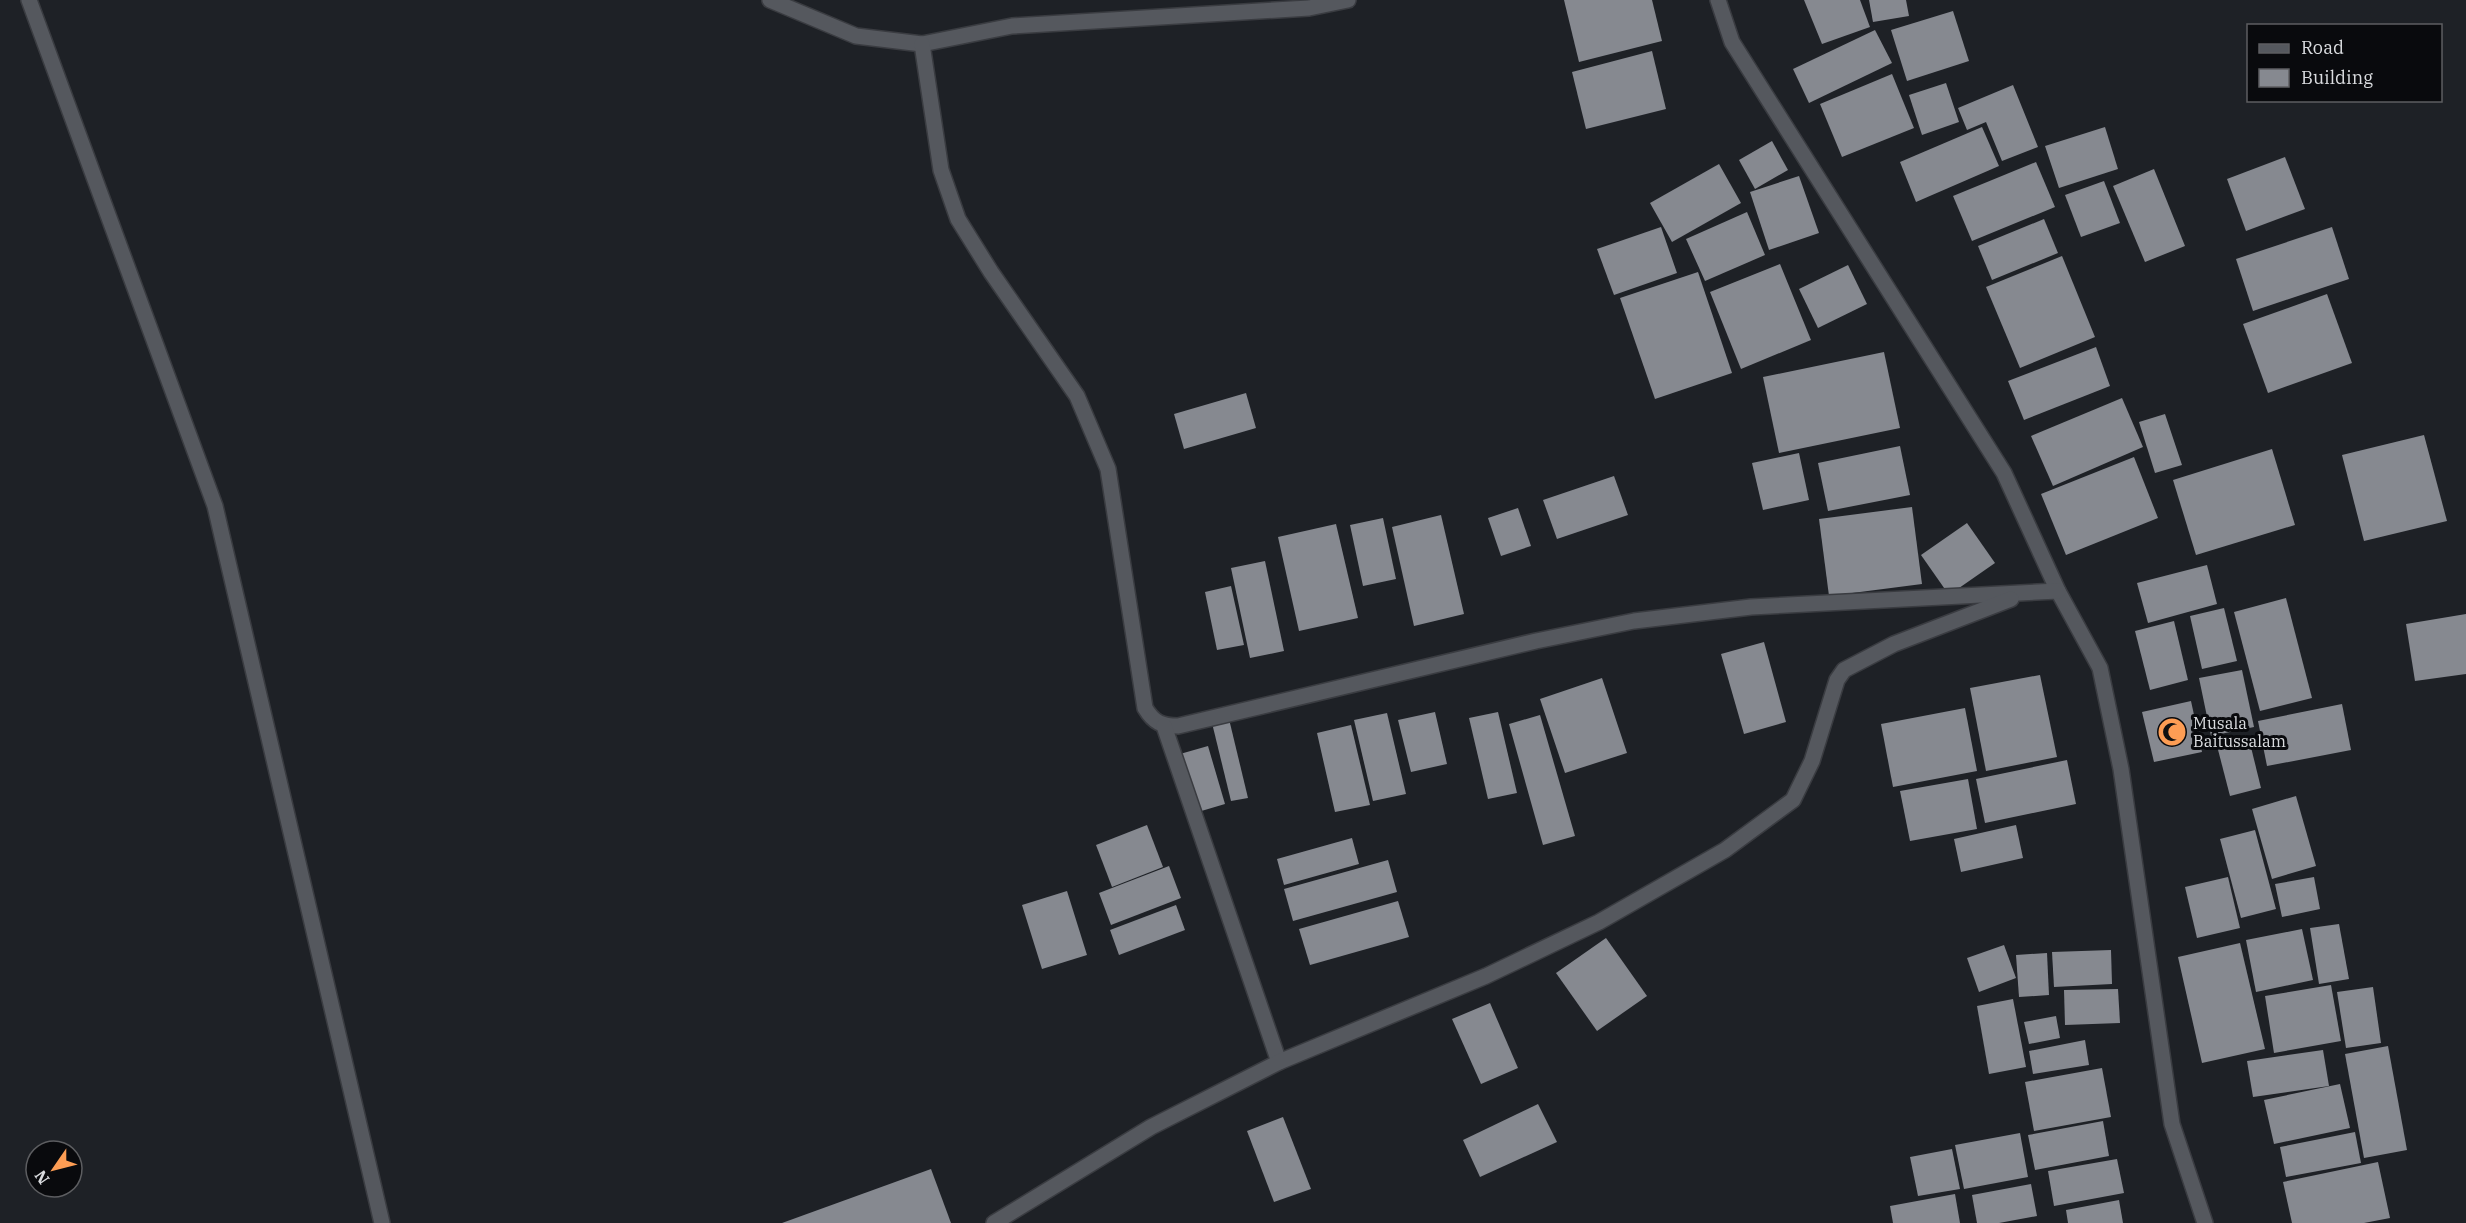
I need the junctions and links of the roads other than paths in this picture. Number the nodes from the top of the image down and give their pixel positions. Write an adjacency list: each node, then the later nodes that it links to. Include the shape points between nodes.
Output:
1 (29, 0): 11 (street, via 215,506)
2 (770, 0): 6 (street, via 855,36)
3 (1348, 0): 5 (street)
4 (1718, 0): 7 (street, via 1732,42 2004,473)
5 (1309, 4): 6 (street, via 1012,27)
6 (922, 44): 9 (street, via 941,170 958,219 1077,396 1108,469 1145,708 1151,719)
7 (2058, 591): 8 (street); 13 (street, via 2100,668 2121,769 2172,1124)
8 (2022, 594): 9 (street, via 1751,607 1634,621 1536,640 1178,726); 10 (street, via 1894,644 1844,670 1837,680 1812,761 1793,800 1725,850 1599,922 1486,976)
9 (1164, 726): 10 (street)
10 (1279, 1062): 12 (street, via 1151,1127)
11 (382, 1223)
12 (994, 1223)
13 (2205, 1223)

